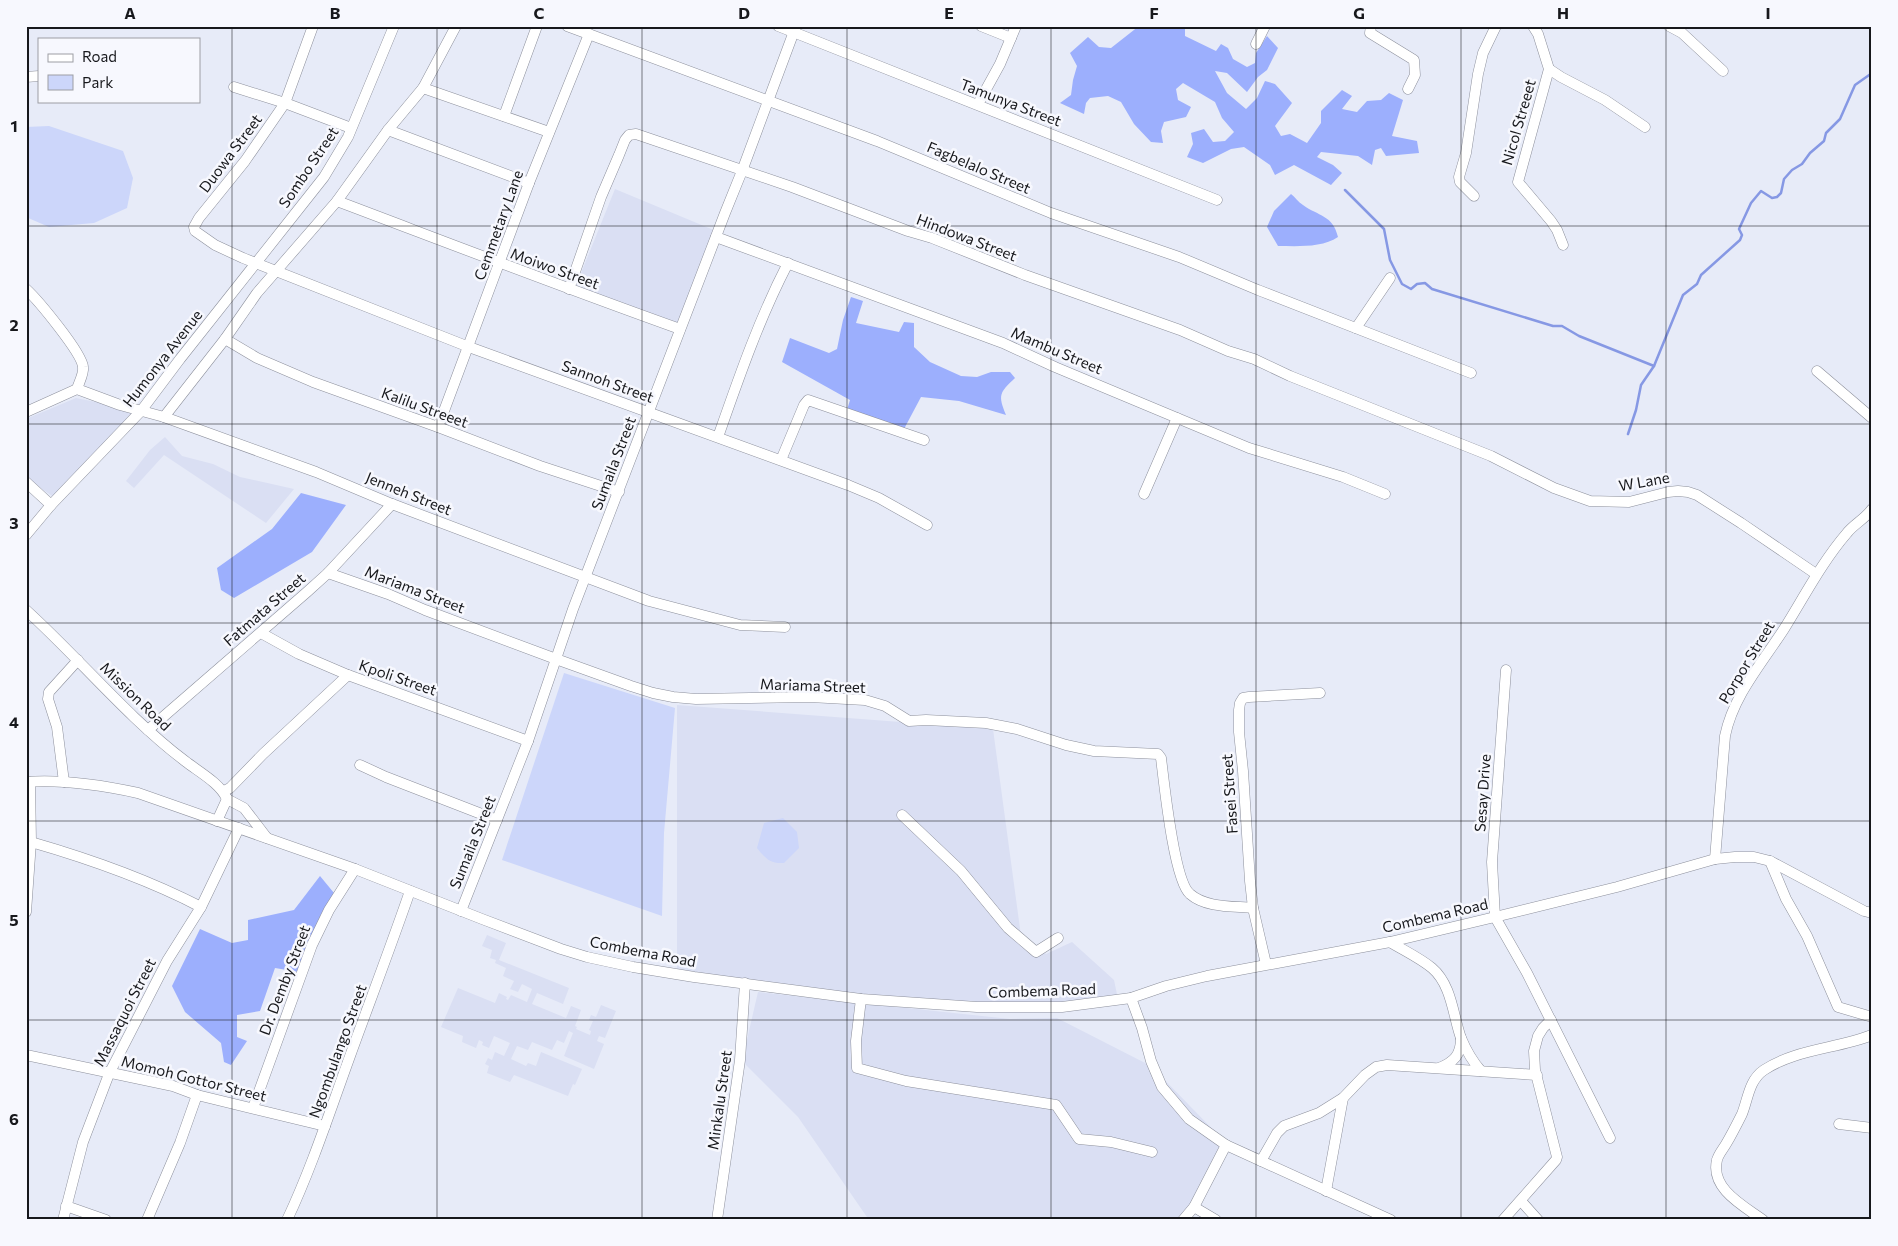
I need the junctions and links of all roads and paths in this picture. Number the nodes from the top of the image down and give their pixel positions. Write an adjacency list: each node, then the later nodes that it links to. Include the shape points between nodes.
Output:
1 (394, 26): 28 (street, Sombo Street)
2 (456, 26): 21 (street)
3 (538, 26): 26 (street)
4 (567, 26): 15 (street, Fagbelalo Street)
5 (778, 26): 14 (street, Tamunya Street)
6 (981, 26): 16 (street)
7 (1016, 26): 16 (street)
8 (1265, 26): 17 (street)
9 (1371, 26): 22 (street, via 1370,33 1414,60 1415,76)
10 (1496, 26): 33 (street, via 1483,52 1459,178)
11 (1532, 26): 18 (street, Nicol Streeet, via 1538,34)
12 (1669, 26): 19 (street, via 1682,33)
13 (312, 27): 24 (street, Duowa Street)
14 (795, 29): 23 (street, Sumaila Street); 25 (street, Tamunya Street)
15 (588, 34): 23 (street, Fagbelalo Street); 30 (street, Cemmetary Lane)
16 (1011, 38): 25 (street)
17 (1256, 44)
18 (1549, 69): 27 (street); 37 (street, Nicol Streeet, via 1518,182 1551,221)
19 (1723, 71)
20 (234, 87): 24 (street)
21 (423, 88): 26 (street); 29 (street)
22 (1408, 89)
23 (768, 101): 31 (street, Sumaila Street); 45 (street, Fagbelalo Street, via 877,141 1038,208 1179,257)
24 (285, 103): 28 (street); 38 (street, Duowa Street, via 246,161 194,227 215,245)
25 (978, 104): 34 (street, Tamunya Street)
26 (504, 116): 30 (street)
27 (1645, 127)
28 (351, 128): 38 (street, Sombo Street, via 324,177)
29 (388, 130): 32 (street); 35 (street)
30 (549, 132): 32 (street, Cemmetary Lane)
31 (742, 171): 36 (street, Sumaila Street); 44 (street, Hindowa Street, via 643,136 629,135 601,197); 62 (street, Hindowa Street, via 932,238 1106,306 1180,330 1491,456)
32 (529, 183): 40 (street, Cemmetary Lane)
33 (1474, 196)
34 (1217, 200)
35 (337, 201): 40 (street, Moiwo Street, via 470,250); 41 (street)
36 (716, 236): 39 (street, Mambu Street); 46 (street, Sumaila Street)
37 (1562, 245)
38 (257, 263): 41 (street, Sannoh Street); 53 (street, Humonya Avenue)
39 (788, 263): 56 (street, Mambu Street, via 1003,342); 59 (street, via 755,332)
40 (499, 264): 44 (street, Moiwo Street); 48 (street, Cemmetary Lane)
41 (276, 270): 47 (street); 48 (street, Sannoh Street)
42 (1390, 278): 45 (street)
43 (26, 289): 51 (street, via 60,329 82,363 83,372)
44 (569, 289): 46 (street, Moiwo Street)
45 (1356, 328): 50 (street, Fagbelalo Street)
46 (680, 329): 54 (street, Sumaila Street)
47 (225, 339): 55 (street); 58 (street, Kalilu Streeet, via 285,370)
48 (469, 347): 54 (street, Sannoh Street); 58 (street, Cemmetary Lane)
49 (1817, 371): 57 (street)
50 (1472, 373)
51 (77, 389): 52 (street); 53 (street, Jenneh Street)
52 (26, 412)
53 (141, 412): 55 (street, Jenneh Street); 68 (street, Humonya Avenue)
54 (648, 412): 59 (street, Sannoh Street); 64 (street, Sumaila Street)
55 (164, 417): 67 (street, Jenneh Street, via 316,472)
56 (1177, 418): 65 (street); 66 (street, Mambu Street, via 1250,448 1343,477)
57 (1872, 418)
58 (438, 427): 64 (street, Kalilu Streeet)
59 (718, 436): 61 (street, Sannoh Street)
60 (924, 440): 61 (street, via 808,400)
61 (781, 460): 70 (street, Sannoh Street, via 879,498)
62 (1519, 471): 73 (street, W Lane, via 1590,501 1630,502 1668,492 1688,492 1742,523)
63 (26, 482): 68 (street)
64 (619, 492): 74 (street, Sumaila Street)
65 (1144, 494)
66 (1385, 494)
67 (392, 504): 72 (street, Fatmata Street); 74 (street, Jenneh Street)
68 (51, 505): 71 (street, Humonya Avenue)
69 (1871, 514): 73 (street, Porpor Street, via 1848,531)
70 (927, 525)
71 (26, 535)
72 (328, 573): 77 (street, Fatmata Street); 78 (street, Mariama Street)
73 (1816, 574): 95 (street, Porpor Street, via 1737,701 1728,722)
74 (585, 576): 76 (street, Jenneh Street, via 649,601 701,616 740,625); 78 (street, Sumaila Street)
75 (26, 610): 79 (street, Mission Road)
76 (786, 627)
77 (261, 633): 81 (street, Kpoli Street); 83 (street, Fatmata Street)
78 (556, 659): 84 (street, Sumaila Street); 100 (street, Mariama Street, via 631,686 673,697 844,698 885,706 909,721 986,723 1094,751 1158,754 1182,884 1190,894 1205,903)
79 (78, 660): 83 (street, Mission Road); 87 (street, via 49,692 48,699 57,727)
80 (1506, 670): 104 (street, Sesay Drive, via 1492,862)
81 (348, 675): 84 (street, Kpoli Street); 88 (street, via 263,754)
82 (1320, 692): 100 (street, Fasei Street, via 1248,697 1240,703 1239,732)
83 (148, 730): 88 (street, Mission Road)
84 (528, 741): 90 (street, Sumaila Street)
85 (360, 765): 90 (street)
86 (28, 782): 87 (street); 94 (street)
87 (64, 782): 91 (street, via 138,793)
88 (226, 795): 91 (street); 93 (street, Mission Road, via 244,808)
89 (902, 815): 105 (street, via 960,871 1008,928 1036,952)
90 (497, 820): 101 (street, Sumaila Street)
91 (217, 822): 92 (street, Combema Road)
92 (239, 828): 93 (street, Combema Road); 99 (street, Massaquoi Street)
93 (267, 838): 97 (street, Combema Road)
94 (32, 842): 99 (street, via 138,878); 102 (street)
95 (1715, 859): 96 (street, Combema Road, via 1754,857); 104 (street, Combema Road)
96 (1770, 861): 103 (street, Combema Road); 111 (street, via 1838,1007)
97 (355, 869): 98 (street, Combema Road); 122 (street, Dr. Demby Street, via 312,945)
98 (410, 891): 101 (street, Combema Road); 124 (street, Ngombulango Street)
99 (202, 907): 118 (street, Massaquoi Street, via 167,961)
100 (1253, 908): 107 (street, Fasei Street)
101 (461, 911): 108 (street, Combema Road, via 587,957)
102 (26, 912)
103 (1872, 913)
104 (1495, 917): 106 (street, Combema Road); 112 (street)
105 (1058, 938)
106 (1390, 942): 107 (street, Combema Road); 114 (street, via 1433,969 1442,981)
107 (1266, 964): 109 (street, Combema Road, via 1174,984)
108 (745, 983): 110 (street, Combema Road); 138 (street, Minkalu Street, via 740,1060)
109 (1131, 998): 110 (street, Combema Road, via 1045,1007 977,1007); 127 (street, via 1162,1087 1189,1119)
110 (861, 999): 128 (street, via 856,1041 857,1068 906,1081 1056,1105 1079,1139 1111,1142)
111 (1872, 1017)
112 (1551, 1020): 119 (street, via 1535,1043); 126 (street)
113 (1872, 1035): 144 (street, via 1795,1055 1762,1072 1754,1080 1734,1131 1717,1160 1716,1170 1726,1192)
114 (1462, 1038): 116 (street, via 1457,1056); 117 (street)
115 (26, 1054): 118 (street, Momoh Gottor Street)
116 (1438, 1068): 117 (street); 121 (street, via 1376,1067)
117 (1481, 1071): 119 (street)
118 (109, 1074): 120 (street, Momoh Gottor Street, via 119,1073); 132 (street, Massaquoi Street, via 83,1142)
119 (1537, 1075): 131 (street, via 1557,1157)
120 (197, 1095): 122 (street, Momoh Gottor Street); 136 (street)
121 (1343, 1098): 129 (street, via 1319,1113 1284,1126); 130 (street)
122 (253, 1108): 124 (street, Momoh Gottor Street)
123 (1839, 1124): 125 (street)
124 (325, 1126): 137 (street, Ngombulango Street)
125 (1872, 1128)
126 (1610, 1138)
127 (1226, 1146): 129 (street); 133 (street)
128 (1152, 1152)
129 (1261, 1161): 130 (street)
130 (1326, 1191): 141 (street)
131 (1521, 1201): 142 (street); 143 (street)
132 (66, 1206): 134 (street, Massaquoi Street); 135 (street)
133 (1194, 1207): 139 (street); 140 (street)
134 (63, 1220)
135 (106, 1220)
136 (147, 1220)
137 (287, 1220)
138 (717, 1220)
139 (1183, 1220)
140 (1216, 1220)
141 (1391, 1220)
142 (1503, 1220)
143 (1538, 1220)
144 (1763, 1220)

